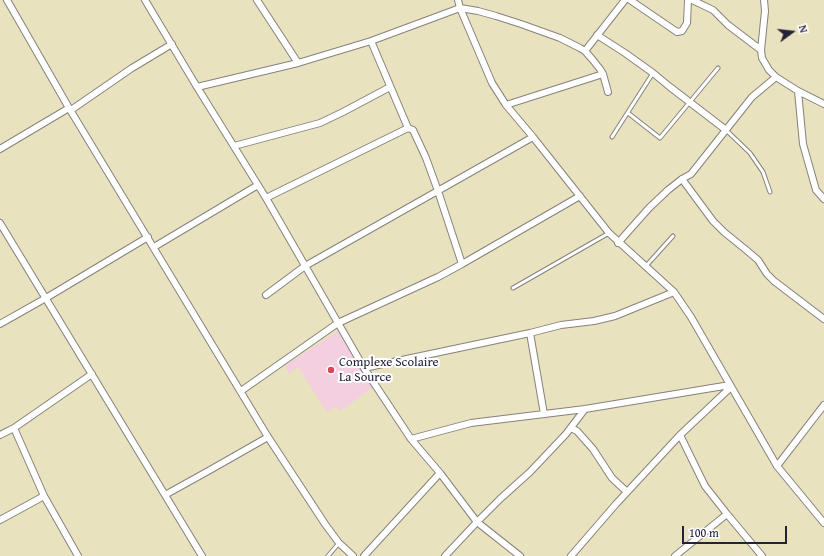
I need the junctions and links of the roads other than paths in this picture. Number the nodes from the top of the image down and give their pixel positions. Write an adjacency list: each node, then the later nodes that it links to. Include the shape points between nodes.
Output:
1 (7, 0): 28 (street)
2 (145, 0): 13 (street)
3 (257, 0): 16 (street)
4 (458, 0): 10 (street)
5 (625, 0): 11 (street)
6 (630, 0): 7 (street, via 677,32 682,31 687,23)
7 (688, 0)
8 (692, 0): 14 (street, via 713,10)
9 (764, 0): 14 (street)
10 (460, 8): 12 (street); 15 (street, via 521,24 560,38); 27 (street, via 492,83)
11 (597, 35): 15 (street); 18 (street)
12 (371, 41): 16 (street); 22 (street)
13 (172, 44): 21 (street); 28 (street)
14 (761, 50): 20 (street, via 765,64)
15 (585, 51): 19 (street)
16 (298, 63): 21 (street)
17 (718, 68): 25 (lane)
18 (653, 73): 25 (street); 29 (lane)
19 (603, 74): 24 (street); 27 (street)
20 (776, 77): 23 (street); 31 (street, via 752,97)
21 (197, 87): 34 (street)
22 (390, 87): 30 (street); 34 (street, via 320,123)
23 (798, 91): 26 (street); 42 (street, via 803,144 816,190)
24 (608, 92)
25 (689, 102): 29 (lane, via 660,138); 31 (street)
26 (824, 104)
27 (506, 105): 32 (street)
28 (70, 109): 35 (street); 46 (street)
29 (628, 113): 33 (lane)
30 (408, 128): 38 (street, via 413,130); 41 (street)
31 (726, 130): 36 (street, via 691,174); 39 (lane, via 750,153 763,172)
32 (533, 137): 38 (street); 40 (street)
33 (612, 137)
34 (234, 146): 37 (street)
35 (0, 149)
36 (682, 179): 47 (street, via 659,198); 56 (street, via 724,232 758,260 767,274)
37 (258, 185): 41 (street); 48 (street)
38 (438, 191): 49 (street); 50 (street)
39 (770, 192)
40 (580, 196): 44 (street); 49 (street)
41 (266, 198): 50 (street)
42 (824, 199)
43 (0, 223): 55 (street)
44 (609, 233): 47 (street); 52 (lane)
45 (673, 236): 51 (lane)
46 (148, 237): 48 (street); 55 (street)
47 (618, 243): 51 (street)
48 (154, 247): 63 (street)
49 (462, 264): 57 (street)
50 (306, 266): 54 (street); 57 (street)
51 (646, 266): 53 (street)
52 (512, 288)
53 (674, 292): 59 (street, via 615,316); 62 (street)
54 (266, 295)
55 (46, 298): 58 (street); 61 (street)
56 (824, 319)
57 (338, 323): 60 (street); 63 (street)
58 (0, 324)
59 (530, 333): 60 (street); 66 (street)
60 (364, 368): 72 (street)
61 (92, 374): 67 (street); 76 (street)
62 (731, 386): 65 (street); 70 (street); 73 (street)
63 (241, 391): 71 (street)
64 (823, 408): 73 (street)
65 (585, 409): 66 (street); 68 (street)
66 (544, 414): 72 (street, via 471,423)
67 (14, 428): 69 (street); 77 (street)
68 (571, 428): 75 (street, via 593,449 612,478); 80 (street, via 530,472)
69 (0, 435)
70 (680, 435): 75 (street); 78 (street, via 703,482)
71 (268, 436): 76 (street); 82 (street)
72 (411, 439): 74 (street)
73 (777, 466): 81 (street)
74 (440, 473): 80 (street); 88 (street)
75 (627, 492): 90 (street)
76 (165, 495): 85 (street)
77 (44, 496): 79 (street); 84 (street)
78 (727, 514): 91 (street); 92 (street)
79 (0, 520)
80 (477, 522): 83 (street); 89 (street)
81 (824, 523)
82 (339, 543): 86 (lane); 87 (street)
83 (515, 555)
84 (78, 556)
85 (202, 556)
86 (328, 556)
87 (353, 556)
88 (364, 556)
89 (445, 556)
90 (571, 556)
91 (675, 556)
92 (762, 556)

